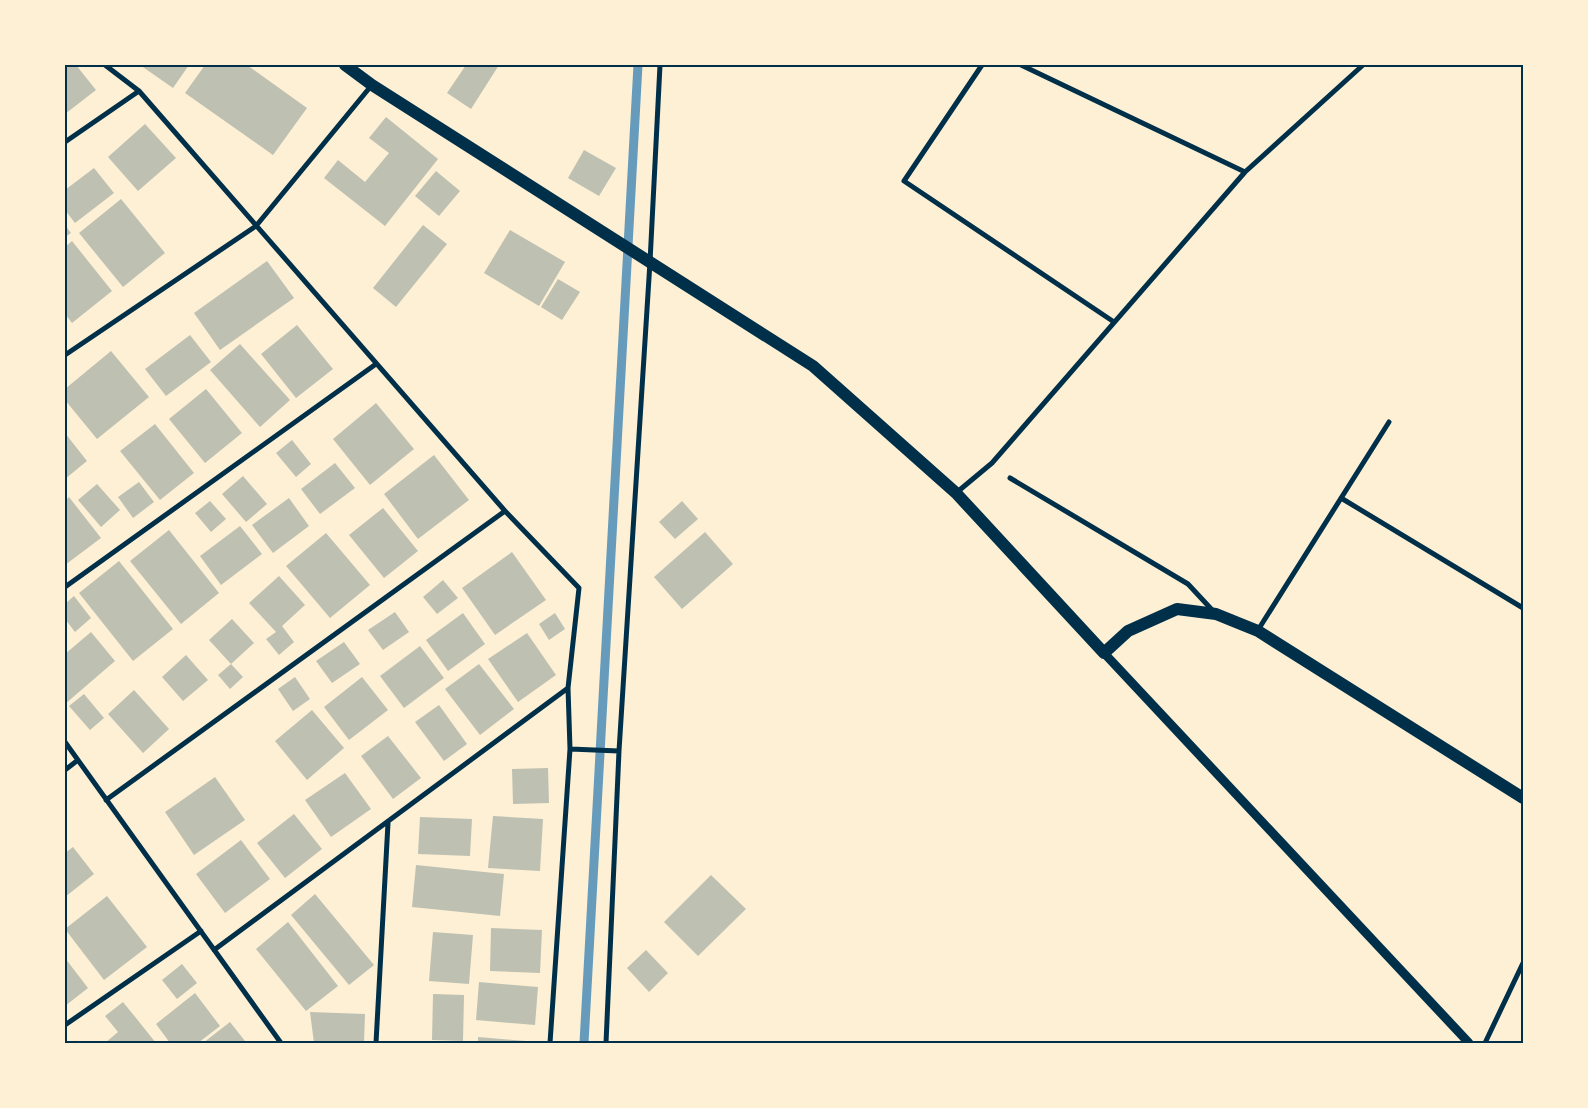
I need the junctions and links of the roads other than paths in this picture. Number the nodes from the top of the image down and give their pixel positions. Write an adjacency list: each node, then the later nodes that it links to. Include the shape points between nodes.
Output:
1 (105, 65): 8 (street)
2 (345, 65): 7 (main road)
3 (660, 65): 12 (street)
4 (982, 65): 13 (street, via 904,182)
5 (1021, 65): 10 (street)
6 (1363, 65): 10 (street)
7 (372, 85): 11 (street); 12 (main road)
8 (139, 91): 9 (street); 11 (street)
9 (65, 142)
10 (1245, 172): 13 (street)
11 (256, 226): 14 (street); 15 (street)
12 (650, 262): 18 (main road, via 813,366); 29 (street)
13 (1114, 322): 18 (street, via 992,463)
14 (65, 355)
15 (376, 364): 20 (street); 21 (street)
16 (1389, 422): 19 (street)
17 (1010, 478): 23 (street, via 1188,584)
18 (956, 493): 25 (main road)
19 (1341, 498): 22 (street); 24 (street)
20 (505, 512): 26 (street, via 579,588); 33 (street)
21 (65, 587)
22 (1523, 608)
23 (1216, 614): 24 (main road); 25 (main road, via 1177,609 1128,631)
24 (1258, 631): 32 (main road)
25 (1104, 653): 43 (street)
26 (568, 688): 28 (street); 34 (street)
27 (65, 742): 30 (street)
28 (570, 749): 29 (street); 41 (street)
29 (619, 751): 42 (street)
30 (78, 760): 31 (street); 33 (street)
31 (65, 770)
32 (1523, 798)
33 (106, 800): 35 (street)
34 (388, 823): 36 (street); 40 (street)
35 (201, 931): 36 (street); 38 (street)
36 (214, 950): 39 (street)
37 (1523, 963): 44 (street)
38 (65, 1025)
39 (281, 1043)
40 (376, 1043)
41 (550, 1043)
42 (606, 1043)
43 (1469, 1043)
44 (1485, 1043)

